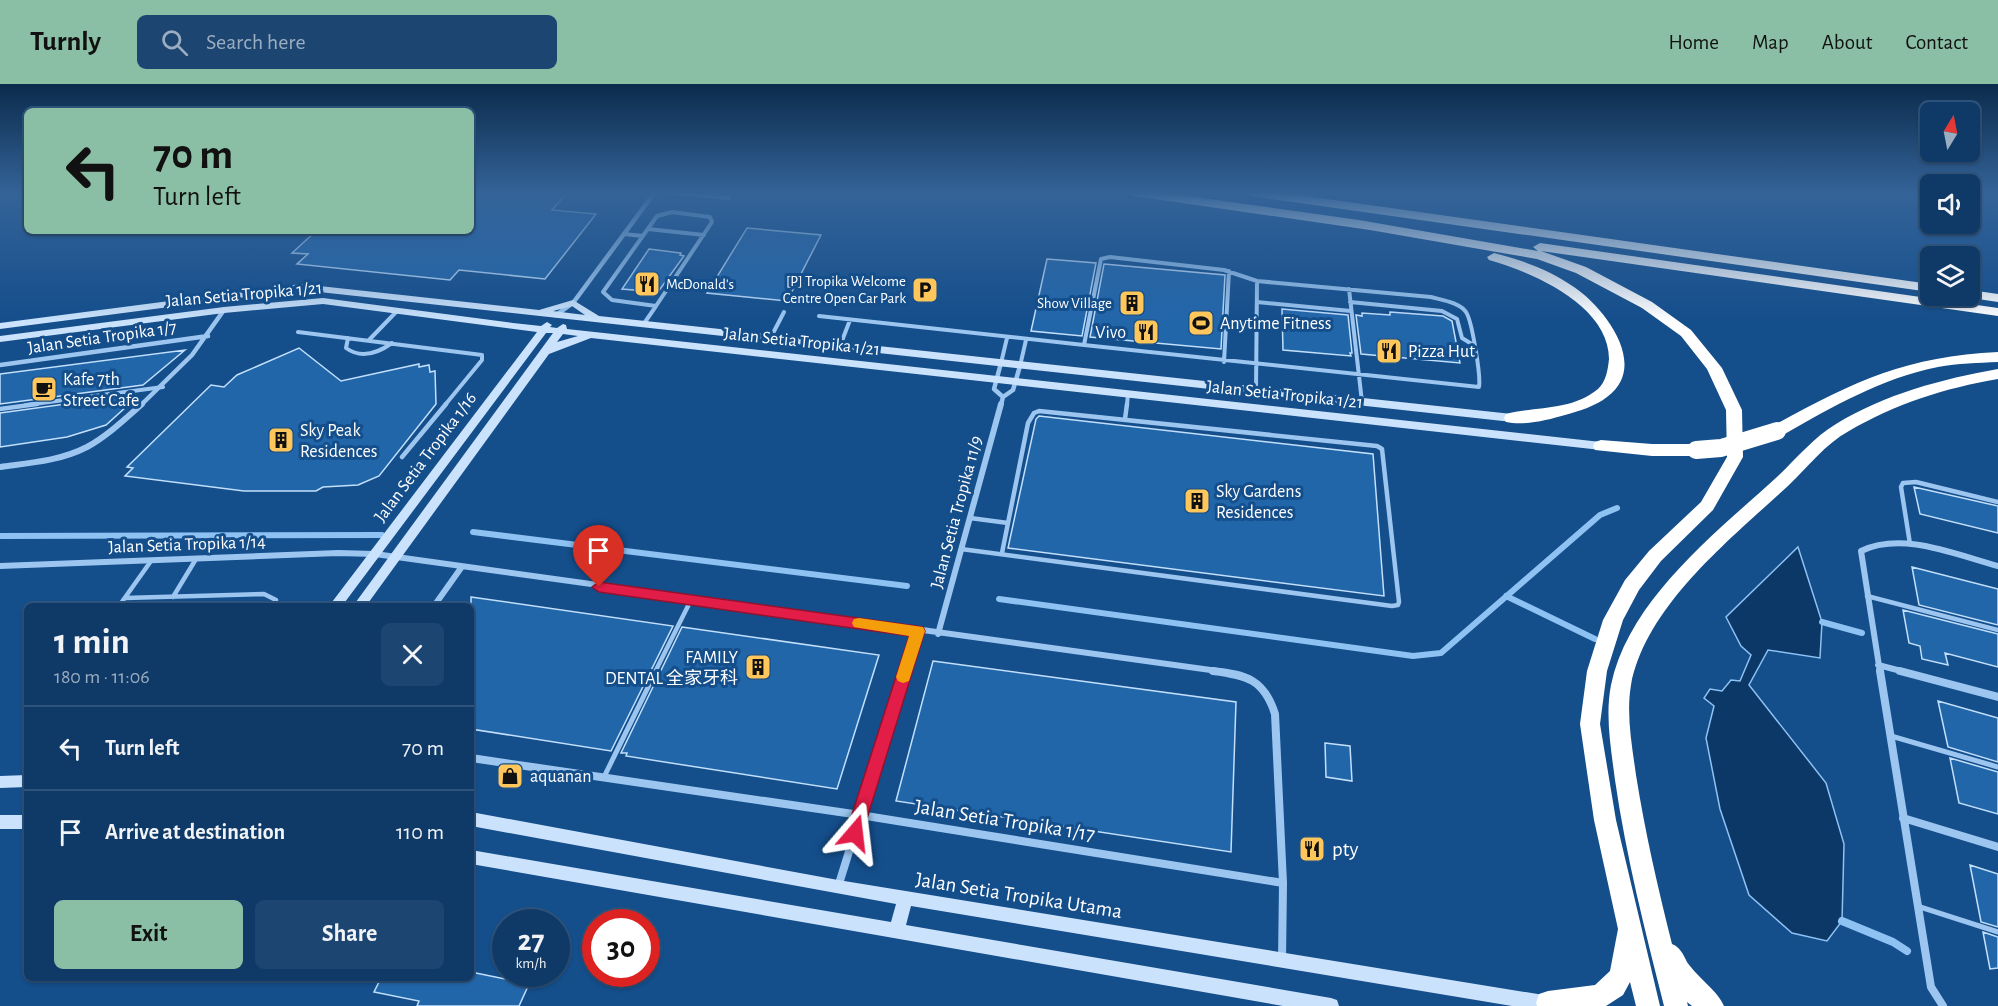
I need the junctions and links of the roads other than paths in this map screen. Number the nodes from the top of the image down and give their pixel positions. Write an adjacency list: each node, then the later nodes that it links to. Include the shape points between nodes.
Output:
1 (623, 235): 17 (street)
2 (634, 235): 8 (lane)
3 (704, 235): 18 (lane)
4 (1372, 235): 67 (highway, via 1508,260 1569,290 1598,315 1614,339 1617,368 1604,392 1572,409 1546,416)
5 (1423, 235): 115 (highway, via 1540,255 1581,270 1647,304 1686,333 1714,368 1734,411 1735,457 1707,506 1655,556 1632,585 1613,620 1597,671 1590,724 1605,820)
6 (1446, 235): 23 (highway)
7 (1555, 235): 11 (highway)
8 (643, 236): 18 (lane, via 603,292 612,300)
9 (1230, 272): 10 (lane); 46 (lane, via 1104,257); 51 (lane)
10 (1257, 281): 12 (lane); 15 (lane)
11 (1920, 287)
12 (1349, 289): 16 (lane); 47 (lane, via 1431,297 1457,305 1466,312)
13 (1980, 295): 14 (highway)
14 (1998, 298)
15 (1257, 302): 21 (lane); 54 (lane)
16 (1350, 302): 21 (lane); 47 (lane, via 1442,311 1457,319 1462,338)
17 (573, 303): 24 (street); 25 (street); 27 (street); 28 (street)
18 (657, 306): 30 (lane)
19 (224, 310): 20 (street, Jalan Setia Tropika 1/21, via 307,300); 37 (street); 40 (street, Jalan Setia Tropika 1/21)
20 (397, 310): 32 (street, Jalan Setia Tropika 1/21); 42 (lane)
21 (1351, 311): 57 (lane)
22 (784, 312): 41 (lane)
23 (1998, 312)
24 (530, 313): 25 (street, Jalan Setia Tropika 1/21); 31 (street, Jalan Setia Tropika 1/21, via 301,287)
25 (556, 315): 27 (street, Jalan Setia Tropika 1/21); 33 (street, Jalan Setia Tropika 1/16)
26 (819, 316): 29 (lane)
27 (571, 317): 28 (street, Jalan Setia Tropika 1/21); 34 (street, Jalan Setia Tropika 1/16)
28 (604, 320): 30 (street, Jalan Setia Tropika 1/21)
29 (850, 320): 39 (lane); 45 (lane)
30 (644, 325): 41 (street, Jalan Setia Tropika 1/21)
31 (0, 326)
32 (513, 326): 33 (street, Jalan Setia Tropika 1/21); 48 (street, via 527,338)
33 (544, 329): 34 (street, Jalan Setia Tropika 1/21); 48 (street, Jalan Setia Tropika 1/16)
34 (560, 331): 36 (street, Jalan Setia Tropika 1/21); 49 (street, Jalan Setia Tropika 1/16)
35 (298, 332): 38 (lane)
36 (596, 335): 49 (street); 58 (street, Jalan Setia Tropika 1/21)
37 (209, 336): 53 (street, Jalan Setia Tropika 1/7); 60 (street)
38 (348, 338): 42 (lane); 44 (lane, via 346,348 355,353 379,351)
39 (1007, 338): 43 (lane); 52 (lane)
40 (0, 339)
41 (770, 339): 45 (street, Jalan Setia Tropika 1/21)
42 (369, 340): 44 (lane)
43 (1026, 340): 46 (lane); 55 (lane)
44 (392, 343): 69 (lane, via 482,355 482,360)
45 (840, 346): 52 (street, Jalan Setia Tropika 1/21)
46 (1084, 346): 51 (lane)
47 (1475, 346): 57 (lane, via 1479,387)
48 (525, 352): 76 (street, Jalan Setia Tropika 1/16)
49 (541, 354): 78 (street, Jalan Setia Tropika 1/16)
50 (1998, 357): 68 (highway, bridge, via 1941,362 1882,378 1833,399 1777,431 1721,448 1652,450)
51 (1224, 362): 54 (lane)
52 (1000, 363): 55 (street, Jalan Setia Tropika 1/21); 58 (street)
53 (0, 365)
54 (1256, 365): 57 (lane); 61 (lane)
55 (1020, 366): 59 (street); 61 (street, Jalan Setia Tropika 1/21)
56 (1998, 374): 117 (highway, via 1928,389 1838,430 1682,578 1655,610 1631,649 1621,683 1618,724 1632,822)
57 (1359, 376): 64 (lane)
58 (996, 379): 59 (street, Jalan Setia Tropika 1/21); 63 (street, via 994,389)
59 (1016, 381): 62 (street, Jalan Setia Tropika 1/21); 63 (street, via 1013,390)
60 (163, 387): 65 (lane); 70 (street, via 83,449 57,458)
61 (1256, 391): 64 (street, Jalan Setia Tropika 1/21)
62 (1128, 394): 66 (lane); 68 (street, Jalan Setia Tropika 1/21)
63 (1003, 397): 72 (street, Jalan Setia Tropika 11/9)
64 (1362, 402): 67 (street, Jalan Setia Tropika 1/21)
65 (0, 408)
66 (1125, 418): 73 (lane, via 1045,410 1034,413 1028,423); 77 (lane, via 1381,448 1398,605)
67 (1512, 418)
68 (1601, 446)
69 (402, 457)
70 (0, 467)
71 (1998, 502): 74 (lane, via 1916,482 1903,483)
72 (970, 518): 73 (lane); 75 (street, Jalan Setia Tropika 11/9)
73 (1008, 523): 77 (lane)
74 (1910, 544): 82 (street); 84 (street, via 1877,543 1861,550)
75 (961, 549): 77 (lane); 95 (street, Jalan Setia Tropika 11/9)
76 (375, 554): 78 (street, Jalan Setia Tropika 1/14); 79 (street, Jalan Setia Tropika 1/14); 90 (street, Jalan Setia Tropika 1/16)
77 (1002, 554)
78 (394, 557): 83 (street, Jalan Setia Tropika 1/14); 91 (street, Jalan Setia Tropika 1/16)
79 (196, 559): 80 (street, Jalan Setia Tropika 1/14); 85 (lane)
80 (151, 561): 81 (street, Jalan Setia Tropika 1/14); 86 (lane)
81 (0, 566)
82 (1998, 566)
83 (461, 568): 87 (street, Jalan Setia Tropika 1/14); 92 (street)
84 (1867, 596): 93 (lane); 96 (street)
85 (173, 597): 86 (lane); 89 (lane, via 264,594 276,600)
86 (125, 598): 88 (lane)
87 (691, 600): 94 (street, Jalan Setia Tropika 1/14); 101 (lane)
88 (121, 603)
89 (274, 603)
90 (336, 603)
91 (361, 603)
92 (436, 603)
93 (1998, 630)
94 (917, 631): 95 (street, Jalan Setia Tropika 1/14); 104 (street)
95 (938, 634): 111 (street, Jalan Setia Tropika 1/14, via 1245,675 1271,699 1275,714)
96 (1878, 665): 97 (street); 98 (street)
97 (1998, 697)
98 (1891, 736): 100 (lane); 105 (street)
99 (474, 758): 101 (street, Jalan Setia Tropika 1/17)
100 (1998, 766)
101 (604, 777): 104 (street, Jalan Setia Tropika 1/17)
102 (24, 781): 103 (street)
103 (0, 782)
104 (860, 815): 111 (street, Jalan Setia Tropika 1/17); 112 (street)
105 (1903, 819): 109 (street); 114 (street)
106 (474, 820): 112 (street, Jalan Setia Tropika Utama)
107 (0, 822): 108 (street)
108 (24, 822)
109 (1998, 847)
110 (474, 858): 116 (street)
111 (1283, 883): 119 (street, Jalan Setia Tropika 1/14)
112 (838, 887): 113 (street, Jalan Setia Tropika Utama)
113 (905, 899): 116 (street); 119 (street, Jalan Setia Tropika Utama)
114 (1917, 906): 118 (lane); 125 (street, via 1931,987)
115 (1630, 923): 120 (highway, via 1620,977 1610,992); 122 (highway)
116 (897, 931): 121 (street)
117 (1657, 932): 123 (highway); 124 (highway, via 1684,981)
118 (1998, 932)
119 (1282, 961): 120 (street, Jalan Setia Tropika Utama)
120 (1555, 1005)
121 (1331, 1006)
122 (1648, 1006)
123 (1676, 1006)
124 (1712, 1006)
125 (1943, 1006)

